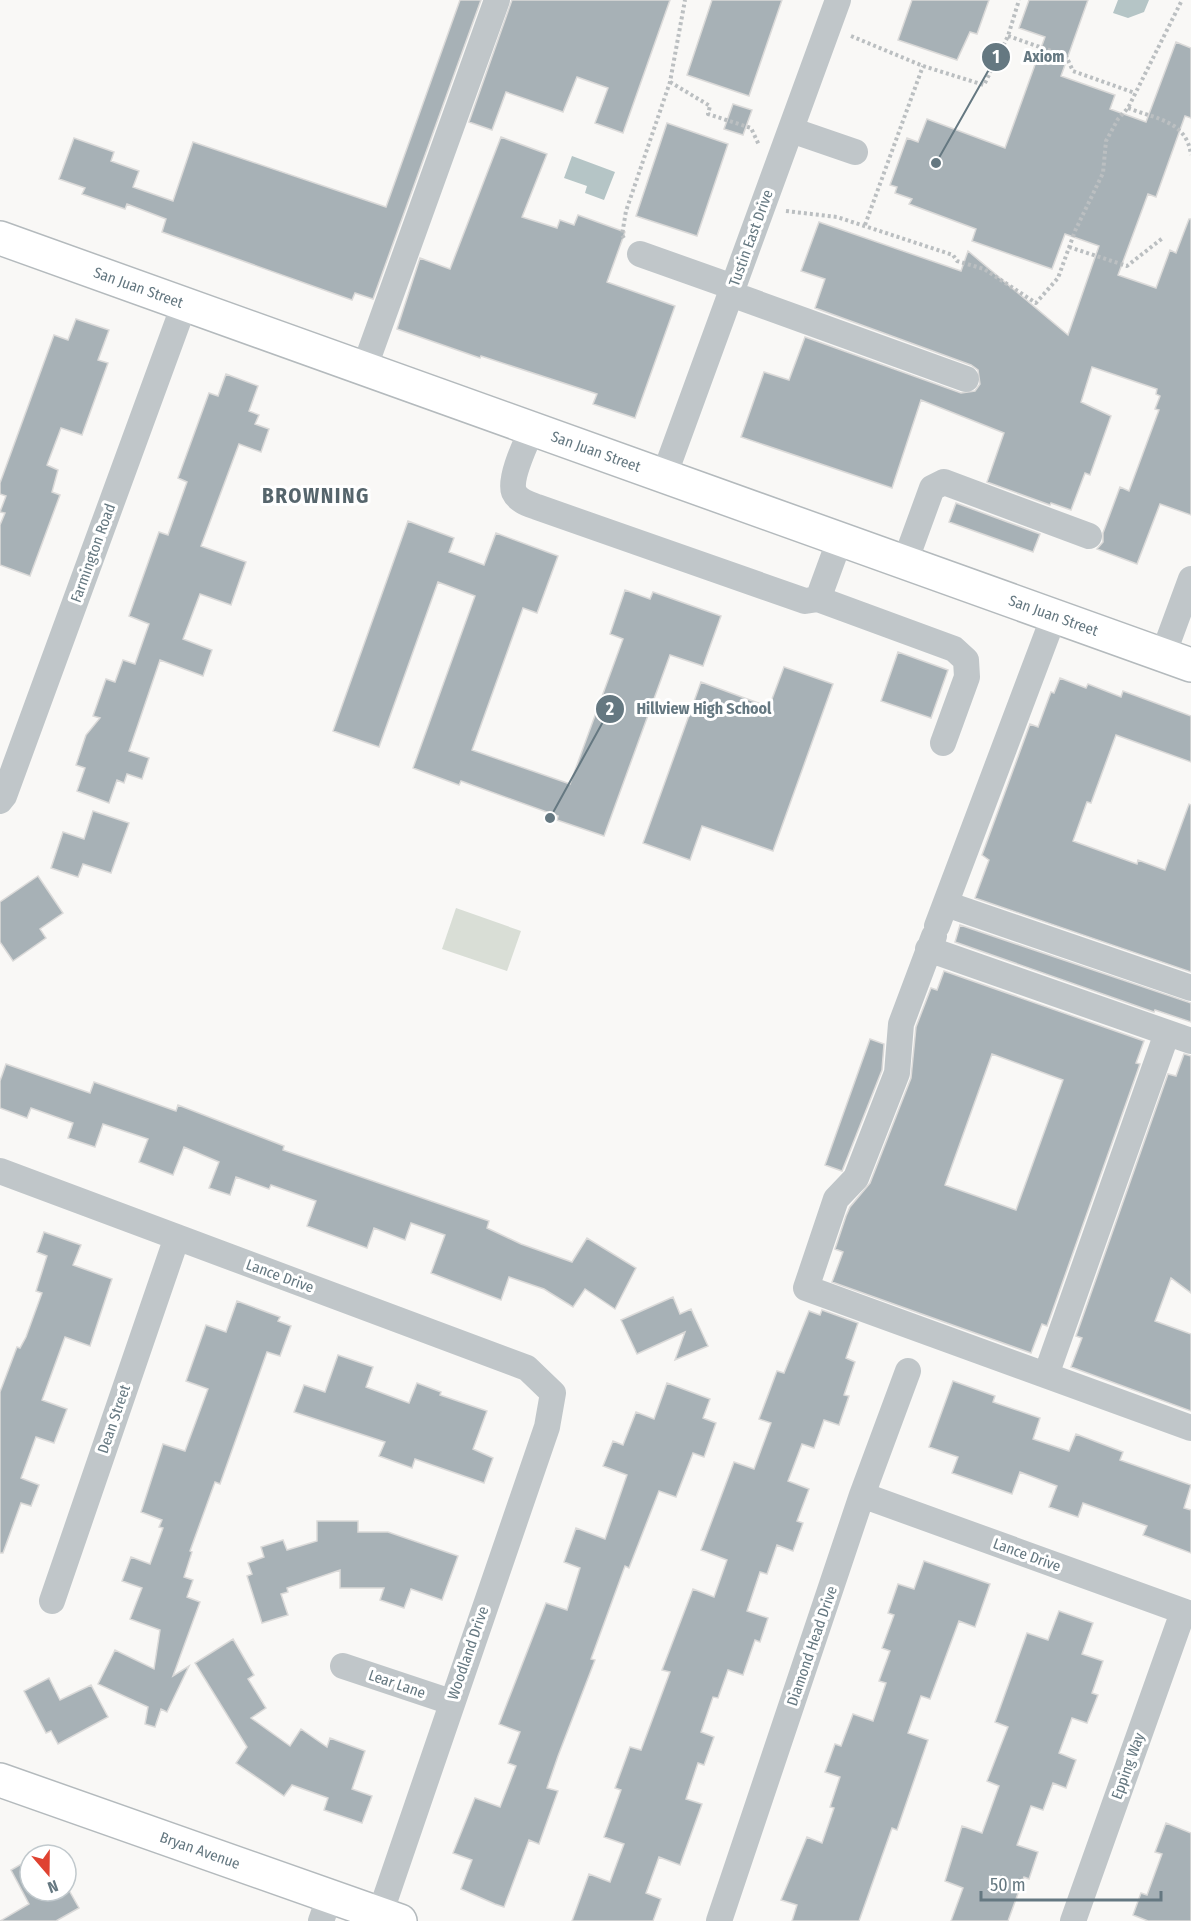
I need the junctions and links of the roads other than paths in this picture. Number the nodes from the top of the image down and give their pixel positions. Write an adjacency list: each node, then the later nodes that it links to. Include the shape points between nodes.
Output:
1 (497, 0): 9 (street)
2 (838, 0): 3 (street, Tustin East Drive)
3 (791, 130): 4 (street); 7 (street, Tustin East Drive)
4 (855, 152)
5 (0, 238): 8 (main road, San Juan Street)
6 (640, 254): 7 (street)
7 (732, 290): 10 (street); 12 (street, Tustin East Drive)
8 (184, 305): 9 (main road, San Juan Street); 21 (street, Farmington Road)
9 (364, 369): 11 (main road, San Juan Street)
10 (966, 380)
11 (532, 429): 12 (main road, San Juan Street); 17 (street, via 513,482 514,493 521,501 805,601)
12 (664, 476): 14 (main road, San Juan Street)
13 (1089, 536): 15 (street, via 944,482 932,488)
14 (840, 539): 15 (main road, San Juan Street); 17 (street)
15 (905, 562): 18 (main road, San Juan Street)
16 (1191, 579): 19 (street)
17 (818, 599): 20 (street, via 954,649 966,660 967,677)
18 (1054, 616): 19 (main road, San Juan Street); 22 (street)
19 (1177, 660)
20 (944, 743)
21 (0, 801)
22 (936, 929): 23 (street); 24 (street); 29 (street, via 901,1023 897,1073 856,1178 836,1199 806,1288)
23 (1191, 988)
24 (1167, 1033): 25 (street); 29 (street)
25 (1191, 1041)
26 (0, 1171): 27 (street, Lance Drive)
27 (177, 1237): 30 (street, Lance Drive, via 527,1368); 33 (street, Dean Street)
28 (908, 1371): 32 (street, Diamond Head Drive)
29 (1046, 1375): 31 (street)
30 (553, 1393): 36 (street, Woodland Drive, via 547,1427)
31 (1191, 1428)
32 (862, 1495): 34 (street, Lance Drive); 40 (street, Diamond Head Drive)
33 (52, 1601)
34 (1187, 1613): 41 (street, Epping Way)
35 (344, 1666): 36 (street, Lear Lane)
36 (451, 1702): 39 (street, Woodland Drive)
37 (0, 1780): 38 (main road, Bryan Avenue)
38 (325, 1908): 39 (main road, Bryan Avenue)
39 (390, 1917)
40 (719, 1921)
41 (1073, 1921)

